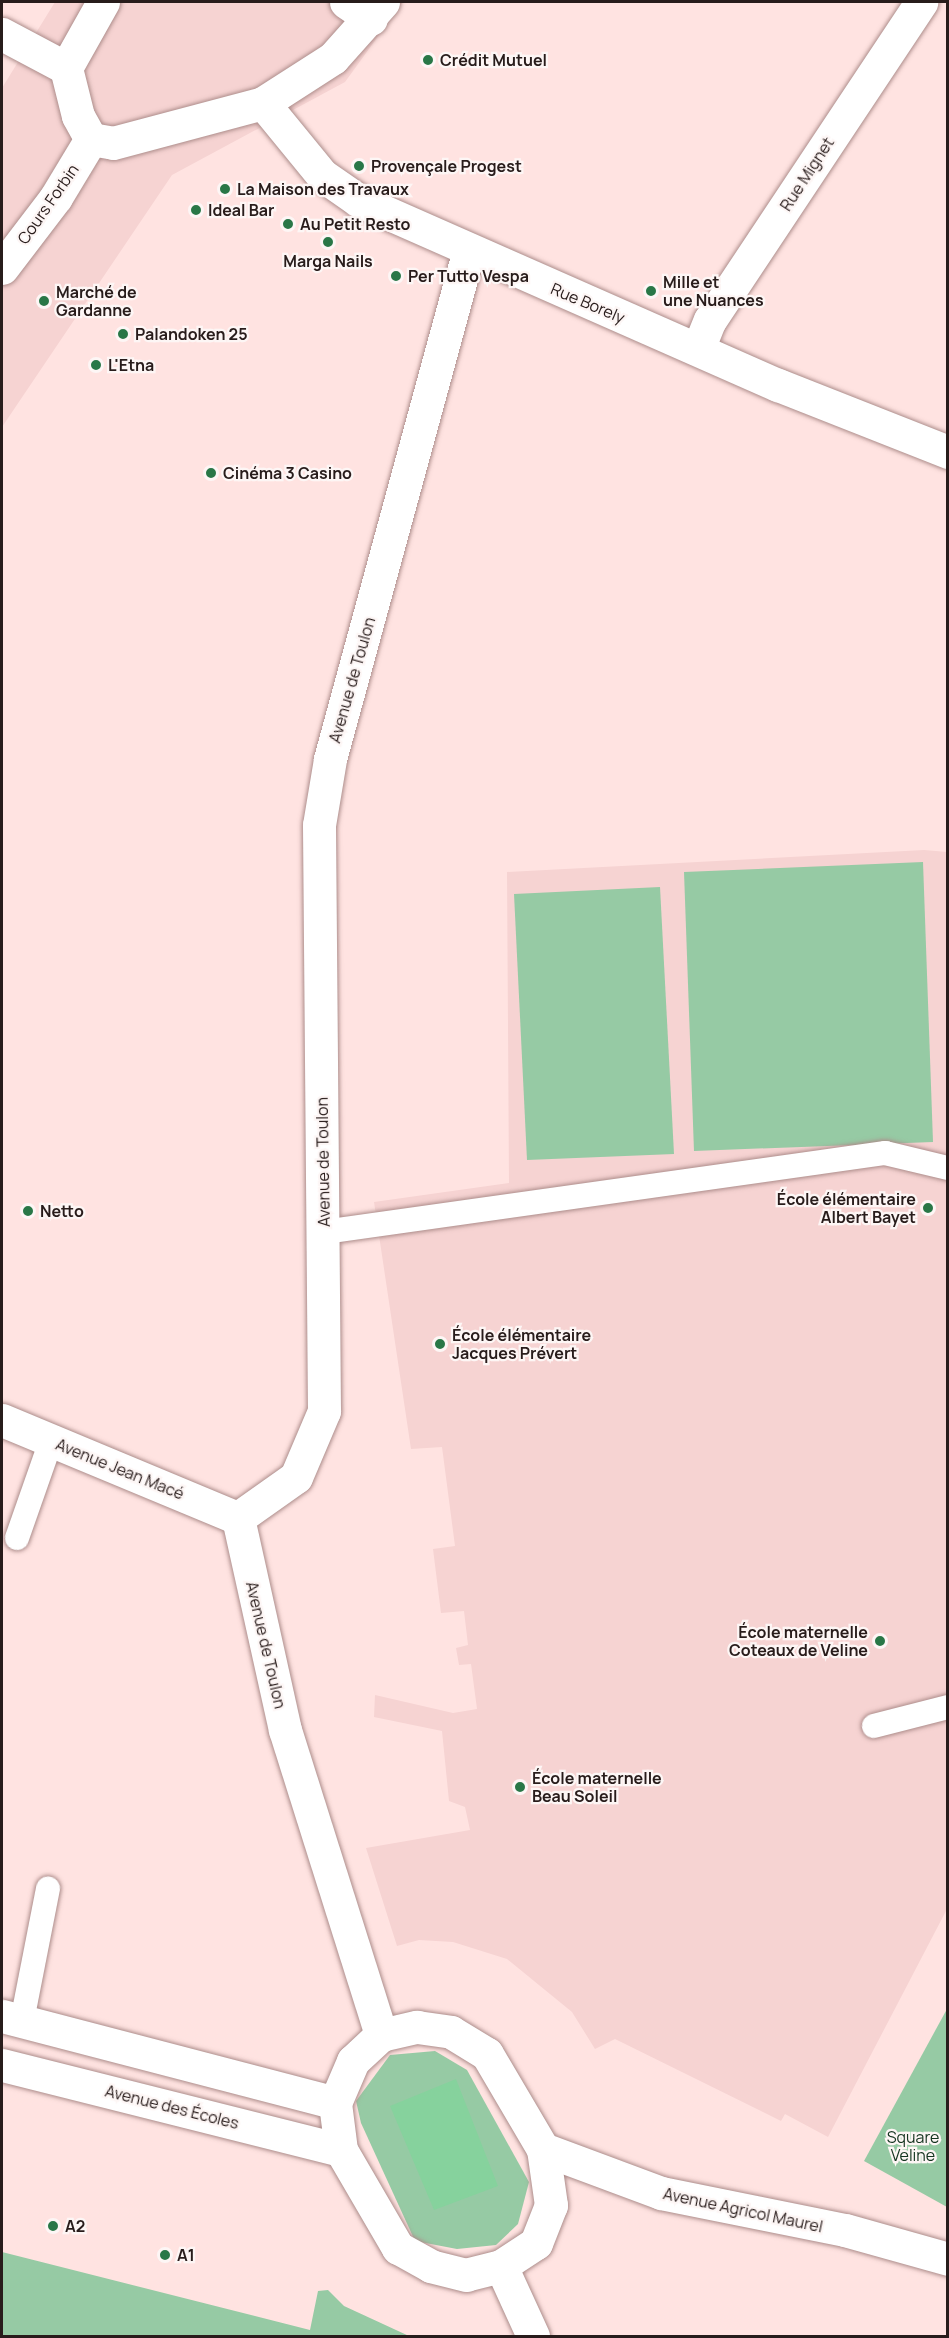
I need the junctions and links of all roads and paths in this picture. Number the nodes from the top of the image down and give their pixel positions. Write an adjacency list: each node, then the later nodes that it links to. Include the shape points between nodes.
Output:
1 (103, 2): 5 (street)
2 (921, 2): 10 (street, Rue Mignet, via 710,321)
3 (367, 7): 6 (street, via 333,58)
4 (2, 34): 5 (street)
5 (66, 68): 7 (street, via 78,116)
6 (263, 103): 7 (street, via 136,139); 8 (street, Rue Borely, via 322,175 358,200)
7 (91, 139): 9 (street, Cours Forbin, via 56,197)
8 (468, 253): 10 (street, Rue Borely); 13 (street, Avenue de Toulon, via 330,759 318,825)
9 (2, 268)
10 (698, 349): 11 (street, Rue Borely)
11 (948, 452)
12 (948, 1168): 13 (lane, via 885,1153)
13 (324, 1232): 16 (street, Avenue de Toulon, via 324,1411 296,1477)
14 (2, 1420): 15 (street, Avenue Jean Macé)
15 (51, 1441): 16 (street, Avenue Jean Macé); 17 (lane)
16 (238, 1518): 22 (street, Avenue de Toulon, via 285,1730)
17 (17, 1538)
18 (948, 1707): 19 (lane)
19 (874, 1726)
20 (48, 1888): 21 (lane)
21 (12, 2019): 24 (street)
22 (381, 2035): 24 (street, via 353,2061); 25 (street, via 417,2027 451,2032 487,2054)
23 (2, 2065): 26 (street, Avenue des Écoles)
24 (335, 2103): 26 (street)
25 (543, 2149): 27 (street, Avenue Agricol Maurel, via 661,2193 845,2230); 28 (street, via 551,2205 536,2243)
26 (341, 2150): 28 (street, via 398,2248 431,2266 466,2275)
27 (948, 2259)
28 (501, 2266): 29 (street)
29 (533, 2337)

